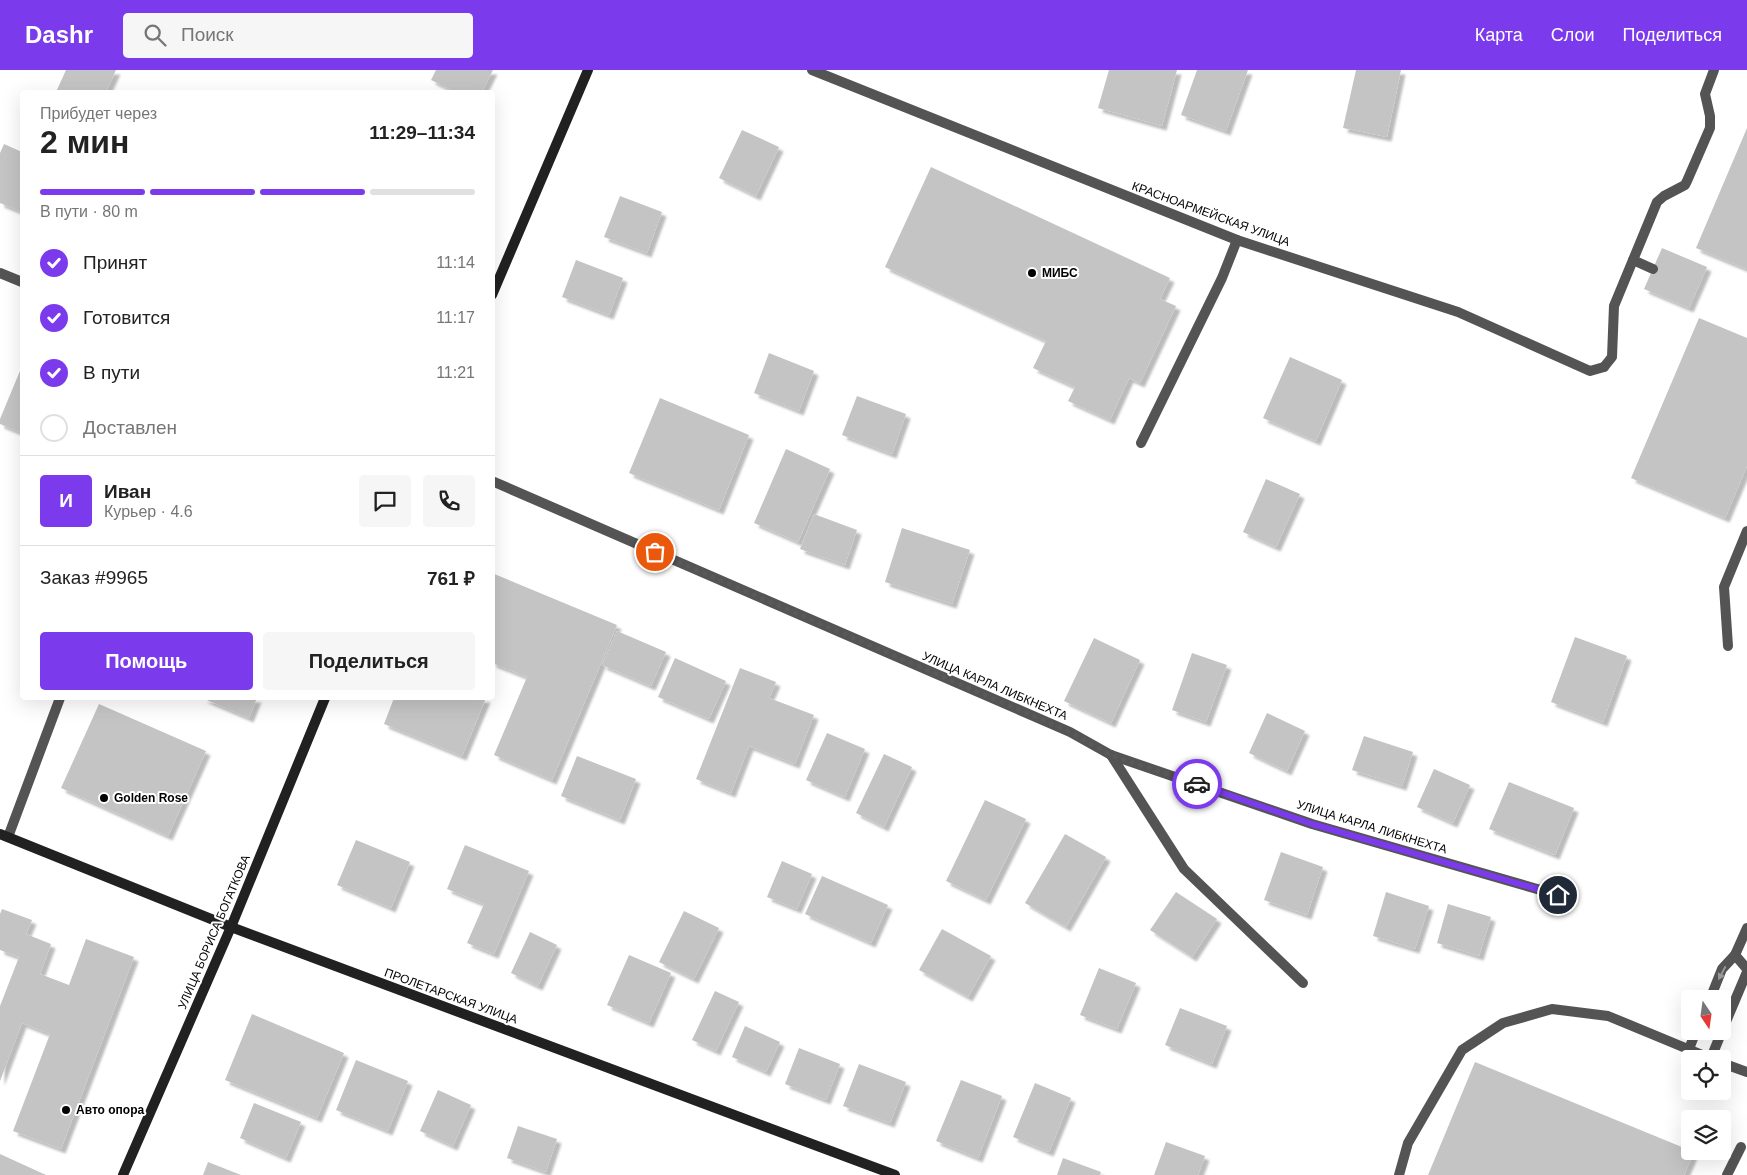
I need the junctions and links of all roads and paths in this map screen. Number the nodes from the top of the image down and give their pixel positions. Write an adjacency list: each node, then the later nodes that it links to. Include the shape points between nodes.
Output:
1 (588, 70): 9 (main road)
2 (812, 70): 4 (street, КРАСНОАРМЕЙСКАЯ УЛИЦА)
3 (1714, 70): 5 (street, via 1705,94 1710,128 1685,185 1657,202)
4 (1237, 240): 5 (street, КРАСНОАРМЕЙСКАЯ УЛИЦА, via 1458,312 1590,371 1604,367 1612,357 1614,306); 10 (street, via 1222,278)
5 (1633, 260): 6 (street)
6 (1653, 269)
7 (0, 273): 8 (street)
8 (20, 281)
9 (495, 289)
10 (1141, 444)
11 (495, 482): 16 (street, УЛИЦА КАРЛА ЛИБКНЕХТА, via 1070,732)
12 (1747, 531): 13 (street, via 1724,586)
13 (1728, 646)
14 (59, 700): 17 (street)
15 (324, 700): 19 (main road, УЛИЦА БОРИСА БОГАТКОВА)
16 (1110, 755): 18 (street, УЛИЦА КАРЛА ЛИБКНЕХТА, via 1312,824); 23 (street, via 1184,869)
17 (4, 835): 19 (main road, ПРОЛЕТАРСКАЯ УЛИЦА)
18 (1558, 895)
19 (231, 927): 31 (main road, УЛИЦА БОРИСА БОГАТКОВА); 32 (main road, ПРОЛЕТАРСКАЯ УЛИЦА)
20 (1747, 928): 21 (street)
21 (1736, 955): 22 (street); 24 (street, one-way to 24, via 1722,969)
22 (1747, 971): 25 (street)
23 (1303, 983)
24 (1714, 990)
25 (1731, 1009)
26 (1692, 1040): 27 (street)
27 (1689, 1049): 33 (street, via 1608,1016 1552,1009 1503,1023 1462,1050 1408,1143)
28 (1731, 1066): 29 (street)
29 (1747, 1072)
30 (1741, 1147): 34 (street)
31 (123, 1175)
32 (895, 1175)
33 (1398, 1175)
34 (1727, 1175)

